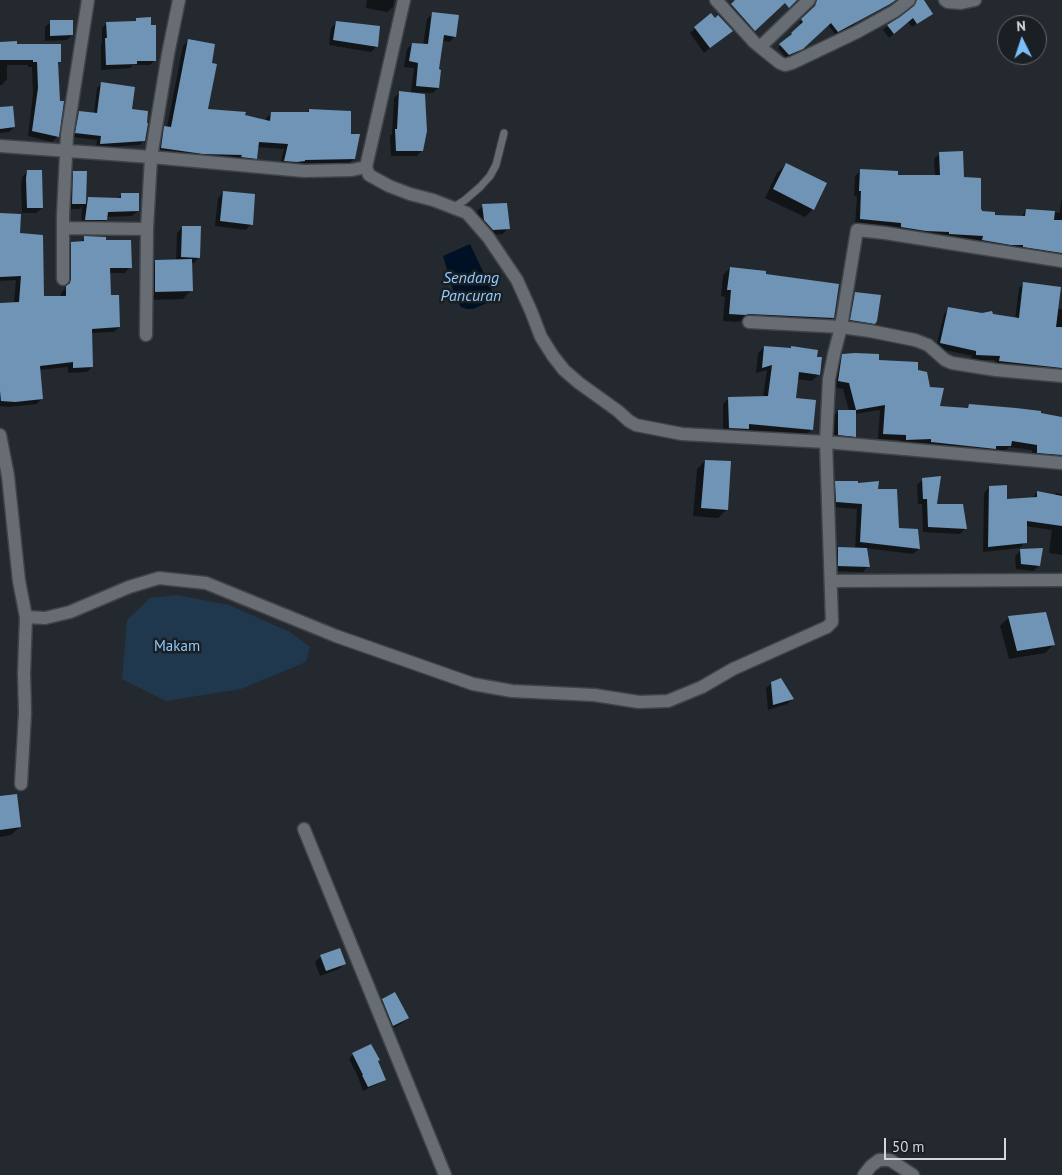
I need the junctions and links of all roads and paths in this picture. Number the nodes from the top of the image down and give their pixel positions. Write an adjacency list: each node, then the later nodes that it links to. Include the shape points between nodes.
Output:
1 (88, 0): 12 (street)
2 (179, 0): 13 (street)
3 (404, 0): 14 (street)
4 (716, 0): 9 (street)
5 (809, 0): 9 (street)
6 (909, 0): 9 (street, via 864,28 792,63 780,63)
7 (945, 0): 8 (street, via 961,3)
8 (975, 0)
9 (760, 47)
10 (504, 133): 15 (lane, via 490,176)
11 (0, 146): 12 (street)
12 (66, 151): 13 (street); 16 (street)
13 (151, 157): 14 (street, via 304,171); 17 (street)
14 (366, 167): 15 (street, via 369,175 390,186)
15 (452, 208): 25 (street, via 467,213 488,237 517,280 541,337 564,370 629,421 682,434)
16 (64, 228): 17 (street); 19 (street)
17 (147, 229): 22 (street)
18 (1062, 260): 21 (street, via 858,230)
19 (63, 279)
20 (749, 322): 21 (street)
21 (841, 327): 23 (street, via 915,340 928,345 952,363); 25 (street, via 829,379)
22 (146, 335)
23 (1062, 376)
24 (0, 435): 29 (street)
25 (826, 442): 26 (street); 28 (street)
26 (1062, 462)
27 (1062, 580): 28 (street)
28 (831, 581): 29 (street, via 832,622 828,627 668,701 639,702 594,695 512,691 473,684 336,636 206,583 159,578 70,612 45,618)
29 (26, 616): 30 (street)
30 (21, 784)
31 (304, 829): 32 (street)
32 (445, 1175)
33 (864, 1175): 34 (street, via 879,1160 890,1160)
34 (913, 1175)

